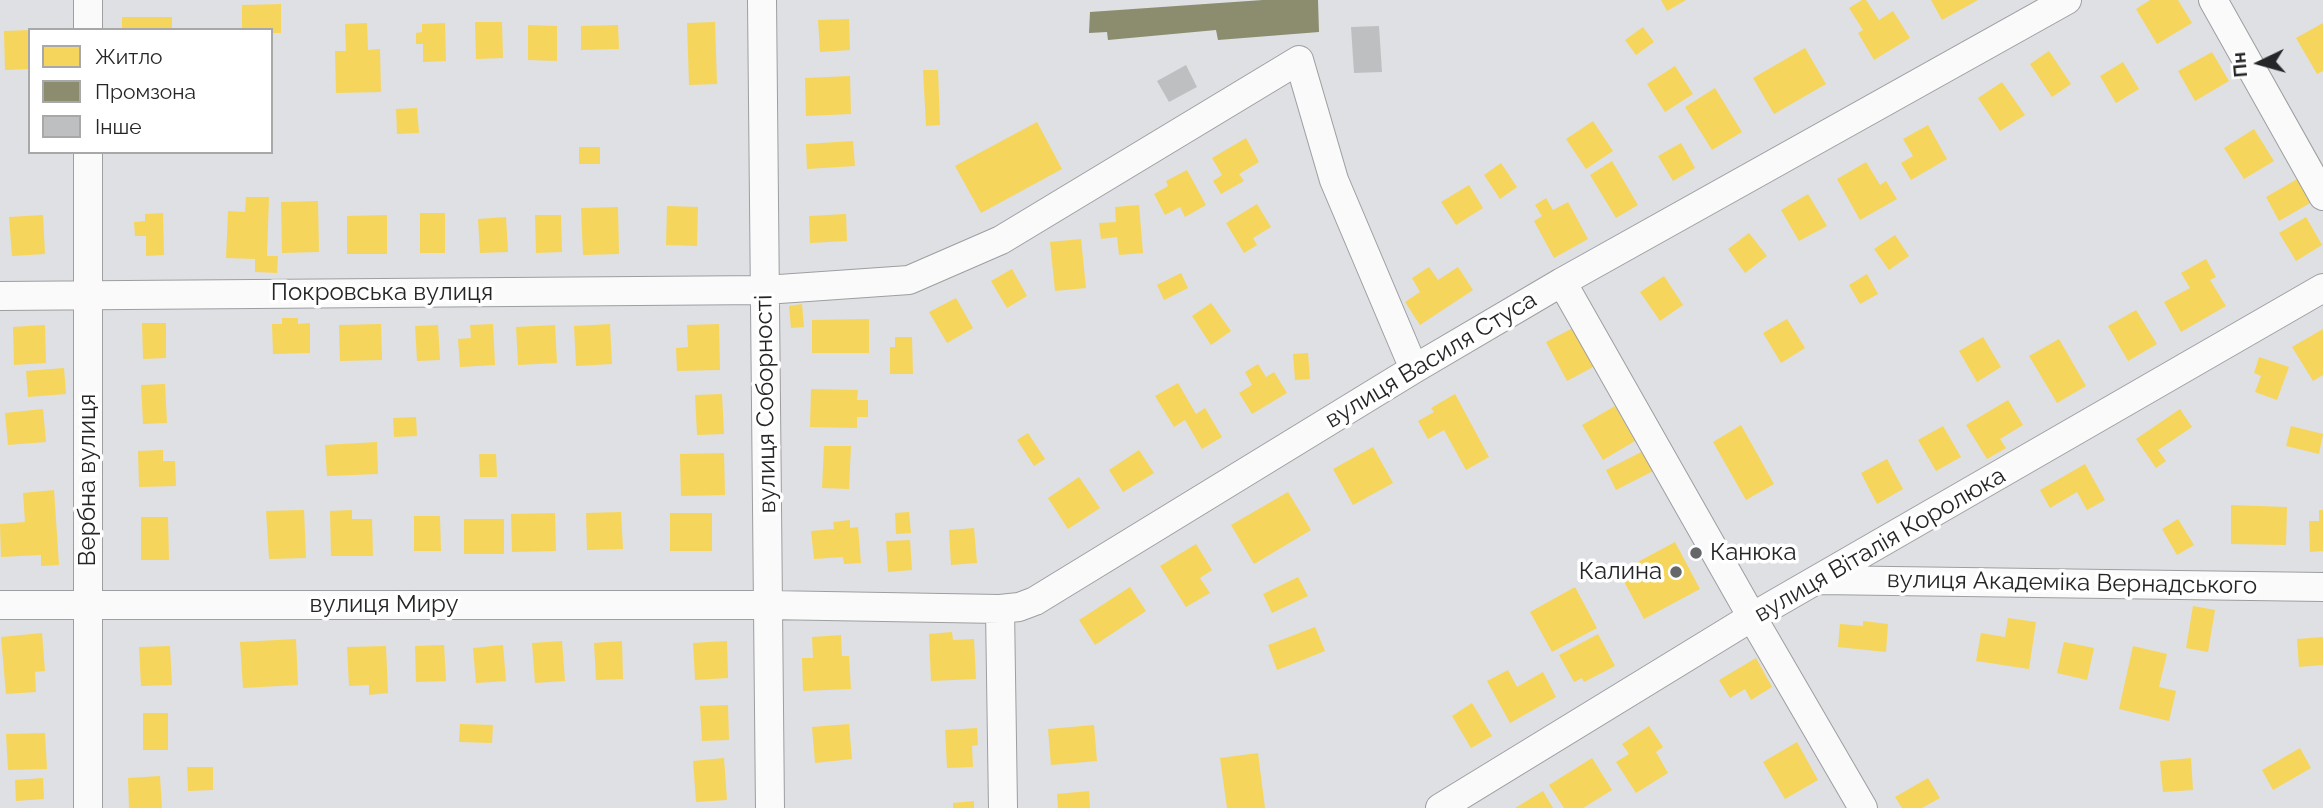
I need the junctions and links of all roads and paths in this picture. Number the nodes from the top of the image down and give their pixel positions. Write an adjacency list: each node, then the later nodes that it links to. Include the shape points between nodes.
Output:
1 (88, 0): 5 (street)
2 (762, 0): 10 (street, вулиця Соборності)
3 (2067, 0): 8 (street, вулиця Василя Стуса)
4 (2213, 0): 7 (street)
5 (88, 28)
6 (88, 154): 11 (street, Вербна вулиця)
7 (2323, 196)
8 (1562, 282): 13 (street, вулиця Василя Стуса); 20 (street)
9 (2323, 288): 14 (street, вулиця Віталія Королюка)
10 (765, 290): 11 (street, Покровська вулиця); 13 (street, Покровська вулиця, via 909,280 990,245 1299,60 1334,180); 18 (street, вулиця Соборності)
11 (88, 295): 12 (street, Покровська вулиця); 16 (street, Вербна вулиця)
12 (0, 296)
13 (1414, 369): 19 (street, вулиця Василя Стуса, via 1035,601)
14 (1820, 580): 15 (street, вулиця Академіка Вернадського); 20 (street, вулиця Віталія Королюка)
15 (2323, 587)
16 (88, 604): 17 (street, вулиця Миру); 18 (street, вулиця Миру); 21 (street, Вербна вулиця)
17 (0, 605)
18 (768, 606): 19 (street, вулиця Василя Стуса); 22 (street, вулиця Соборності)
19 (1000, 609): 23 (street)
20 (1752, 617): 24 (street, вулиця Віталія Королюка); 25 (street)
21 (88, 808)
22 (770, 808)
23 (1003, 808)
24 (1440, 808)
25 (1863, 808)

